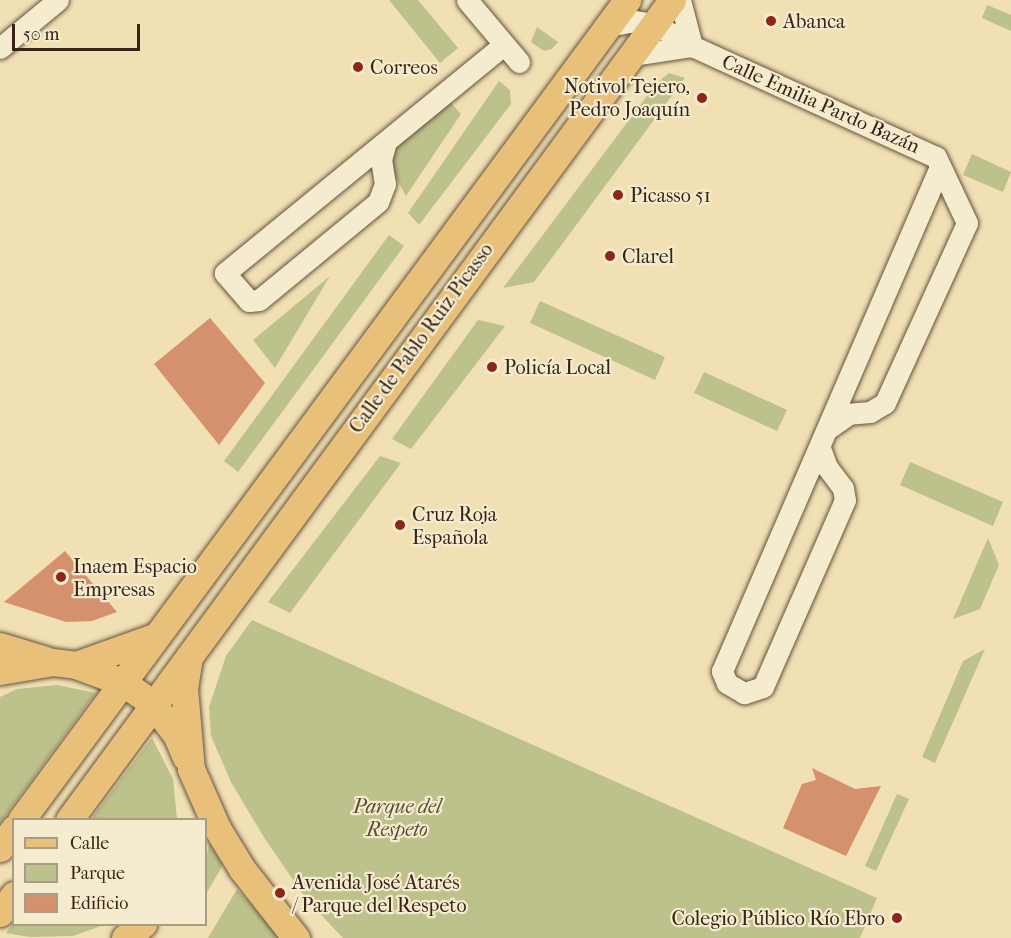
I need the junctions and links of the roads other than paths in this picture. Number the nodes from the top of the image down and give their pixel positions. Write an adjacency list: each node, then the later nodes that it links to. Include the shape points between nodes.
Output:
1 (58, 0): 10 (street)
2 (466, 0): 8 (street)
3 (627, 0): 7 (main road, Calle de Pablo Ruiz Picasso)
4 (672, 0): 6 (main road, Calle de Pablo Ruiz Picasso)
5 (680, 0): 9 (street)
6 (655, 24): 7 (street, via 635,21); 9 (street, Calle Emilia Pardo Bazán); 11 (main road, Calle de Pablo Ruiz Picasso)
7 (607, 26): 25 (main road, Calle de Pablo Ruiz Picasso)
8 (504, 45): 12 (street); 13 (street)
9 (692, 46): 11 (street); 14 (street, Calle Emilia Pardo Bazán, via 931,153)
10 (0, 48)
11 (632, 55): 27 (main road, Calle de Pablo Ruiz Picasso)
12 (519, 62)
13 (386, 142): 15 (street); 16 (street, via 381,159)
14 (939, 169): 17 (street, Calle Emilia Pardo Bazán); 18 (street, Calle Emilia Pardo Bazán)
15 (349, 171): 16 (street, via 370,170); 16 (street, via 225,273 249,301 259,300 342,232 378,202)
16 (383, 190)
17 (957, 201): 18 (street, via 936,203); 20 (street, Calle Emilia Pardo Bazán, via 967,223 885,403 876,410)
18 (918, 218): 19 (street, Calle Emilia Pardo Bazán)
19 (851, 377): 20 (street, via 850,395); 21 (street, Calle Emilia Pardo Bazán)
20 (862, 411): 21 (street, Calle Emilia Pardo Bazán)
21 (829, 428): 22 (street, Calle Emilia Pardo Bazán)
22 (820, 448): 23 (street, Calle Emilia Pardo Bazán); 24 (street, Calle Emilia Pardo Bazán)
23 (833, 478): 24 (street, via 816,480); 24 (street, Calle Emilia Pardo Bazán, via 843,488 845,500 763,687 744,693 727,683 722,671)
24 (799, 494)
25 (158, 635): 28 (main road, Calle de Pablo Ruiz Picasso, via 116,654); 30 (main road, Calle de Pablo Ruiz Picasso)
26 (0, 646): 28 (main road)
27 (190, 653): 31 (main road, Calle de Pablo Ruiz Picasso); 32 (main road, Calle de Pablo Ruiz Picasso, via 184,688)
28 (64, 663): 29 (main road, Calle de Pablo Ruiz Picasso); 30 (main road)
29 (0, 671)
30 (123, 682): 31 (main road); 33 (main road, Calle de Pablo Ruiz Picasso)
31 (153, 704): 32 (main road, via 176,734); 34 (main road, Calle de Pablo Ruiz Picasso)
32 (191, 769): 35 (main road, Calle de Pablo Ruiz Picasso); 42 (main road, via 237,861)
33 (22, 818)
34 (70, 818)
35 (196, 818)
36 (12, 832): 37 (main road)
37 (0, 848)
38 (12, 898): 39 (main road)
39 (0, 913)
40 (140, 926): 41 (main road)
41 (125, 938)
42 (296, 938)

